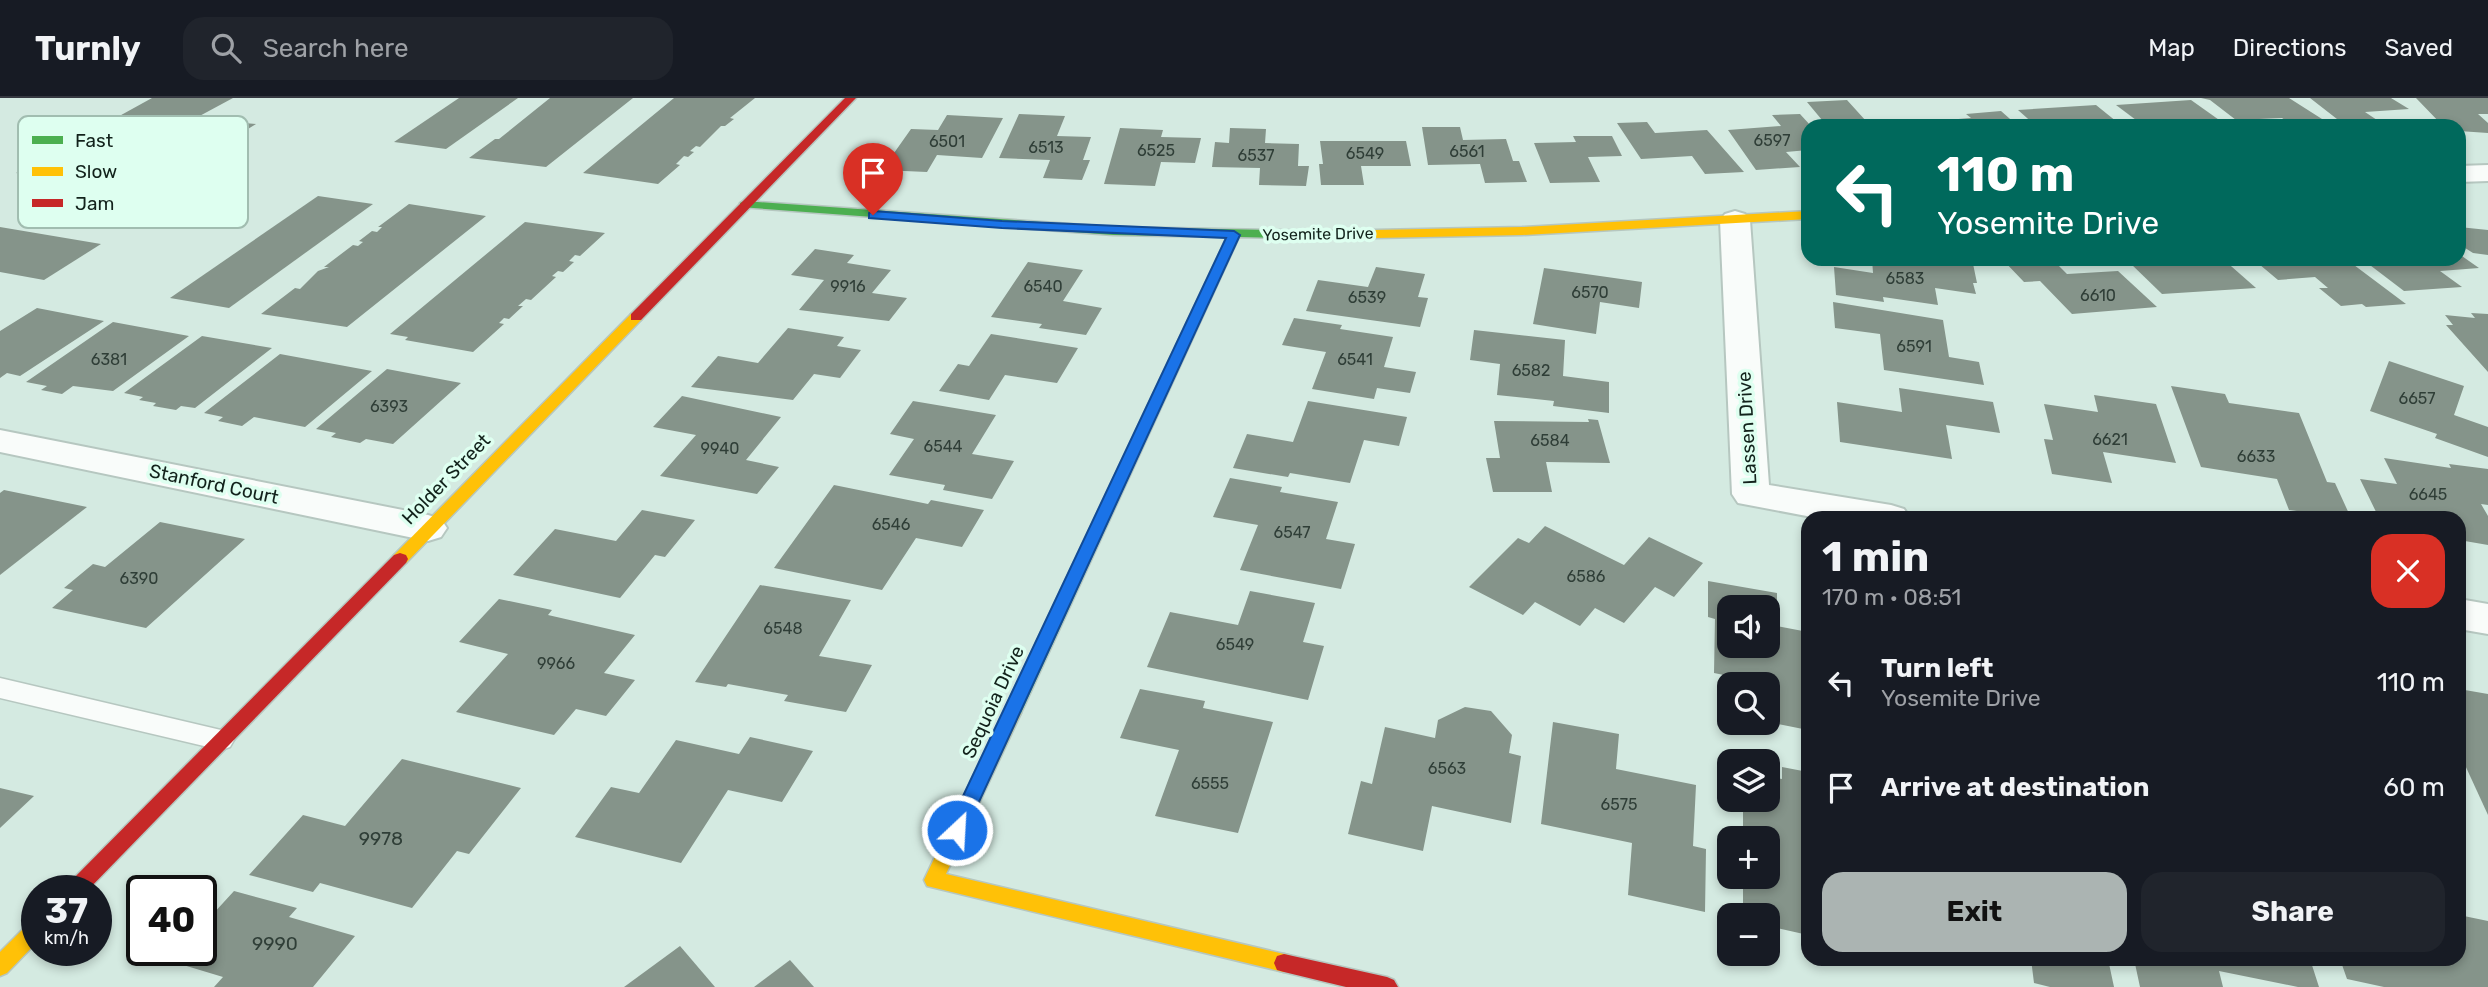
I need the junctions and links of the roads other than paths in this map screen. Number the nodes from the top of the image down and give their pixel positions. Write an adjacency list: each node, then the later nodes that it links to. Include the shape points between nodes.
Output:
1 (850, 98): 4 (street, Holder Street)
2 (2488, 173): 3 (street)
3 (2466, 174)
4 (744, 205): 7 (street, Yosemite Drive, via 1002,225); 10 (street, Holder Street)
5 (1801, 215): 6 (street, Yosemite Drive)
6 (1735, 220): 7 (street, Yosemite Drive, via 1496,233); 9 (street, Lassen Drive, via 1751,494)
7 (1234, 235): 18 (street, Sequoia Drive, via 934,880)
8 (0, 440): 10 (street, Stanford Court)
9 (1850, 511)
10 (428, 528): 14 (street, Holder Street)
11 (2466, 615): 12 (street)
12 (2488, 619)
13 (0, 688): 14 (lane)
14 (221, 740): 15 (street, Holder Street)
15 (90, 875)
16 (21, 944): 17 (street)
17 (0, 966)
18 (1387, 987)

